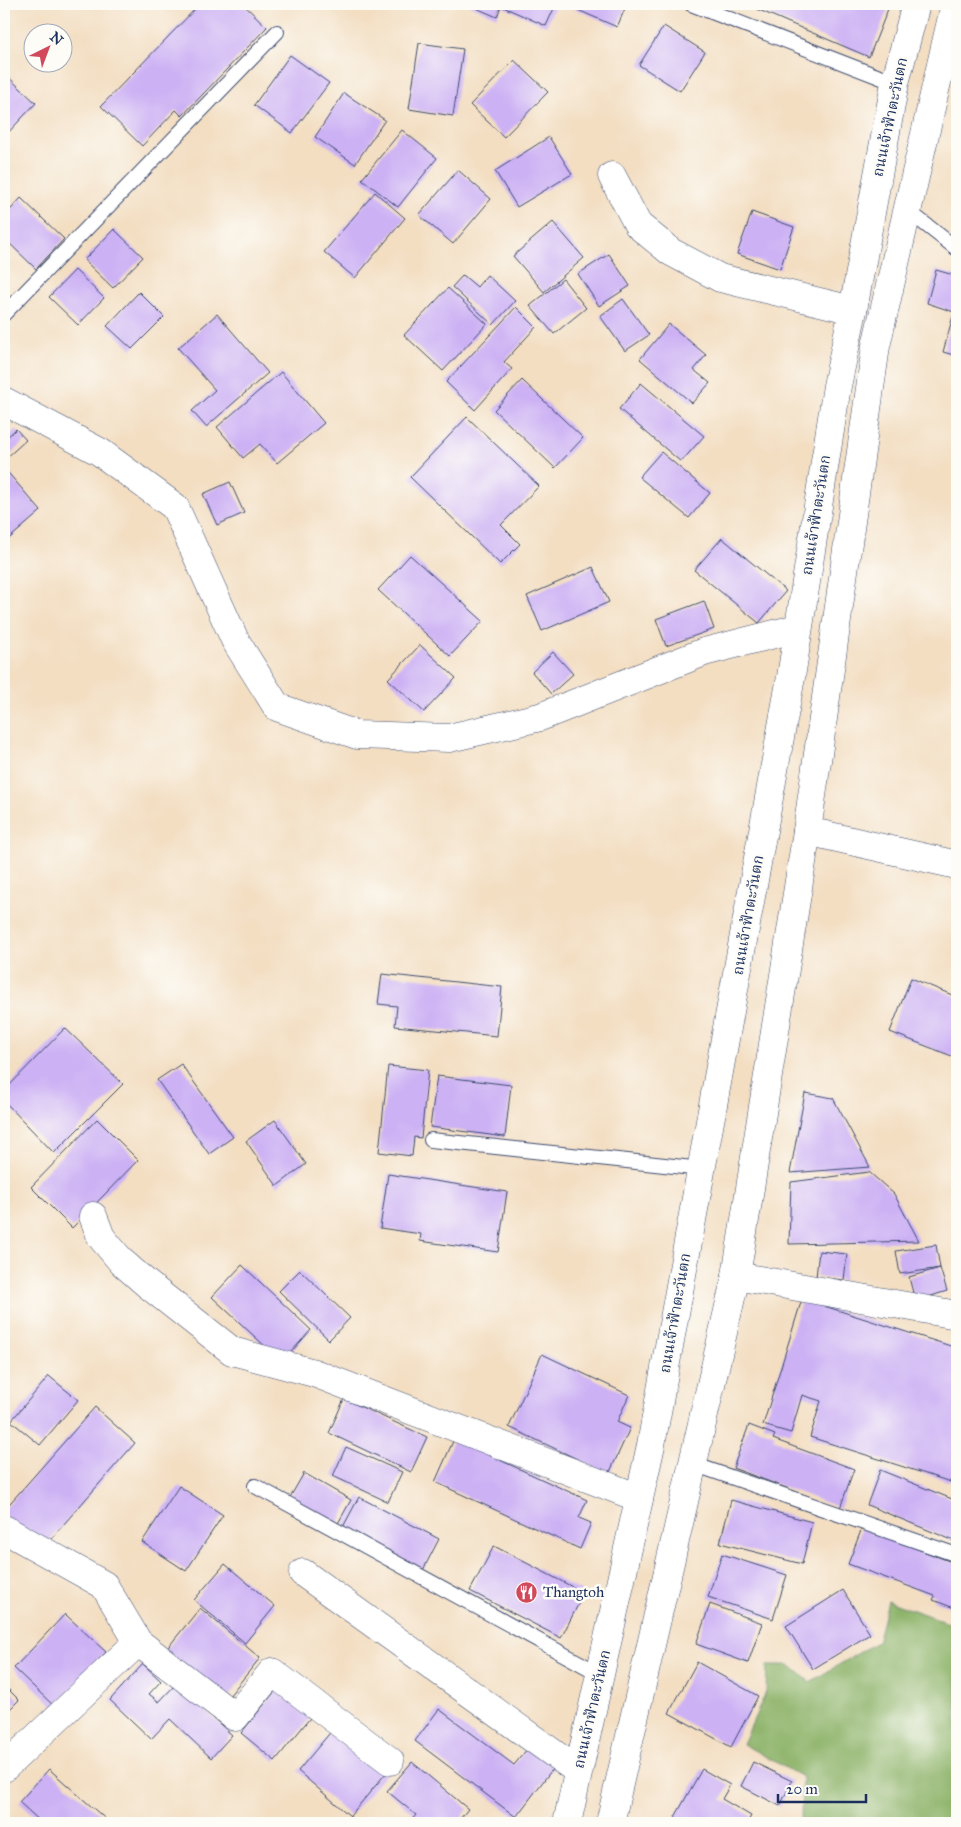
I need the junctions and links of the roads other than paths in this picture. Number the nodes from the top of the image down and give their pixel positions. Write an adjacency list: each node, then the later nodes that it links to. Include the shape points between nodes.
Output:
1 (690, 4): 5 (lane)
2 (916, 4): 5 (main road, ถนนเจ้าฟ้าตะวันตก)
3 (955, 4): 7 (main road)
4 (277, 32): 10 (lane)
5 (895, 83): 9 (main road, ถนนเจ้าฟ้าตะวันตก)
6 (612, 176): 9 (main road, via 638,224 671,252 720,278)
7 (908, 210): 8 (lane); 13 (main road, via 876,346)
8 (957, 249)
9 (853, 310): 12 (main road, ถนนเจ้าฟ้าตะวันตก, via 837,386)
10 (4, 314)
11 (4, 401): 12 (main road, via 100,452 175,508 235,640 277,707 357,734 450,738 522,721 704,652)
12 (798, 628): 16 (main road, ถนนเจ้าฟ้าตะวันตก, via 792,677)
13 (807, 831): 14 (main road); 18 (main road)
14 (957, 865)
15 (431, 1140): 16 (lane)
16 (702, 1169): 22 (main road, ถนนเจ้าฟ้าตะวันตก)
17 (93, 1216): 22 (main road, via 101,1237 122,1262 232,1351 314,1373)
18 (736, 1276): 19 (main road); 20 (main road)
19 (957, 1315)
20 (693, 1464): 24 (lane); 32 (main road)
21 (255, 1486): 27 (lane)
22 (639, 1498): 27 (main road, ถนนเจ้าฟ้าตะวันตก)
23 (4, 1529): 26 (main road, via 104,1585)
24 (957, 1555)
25 (303, 1573): 30 (main road)
26 (138, 1642): 28 (main road, via 235,1717 272,1672); 29 (main road)
27 (600, 1674): 30 (main road, ถนนเจ้าฟ้าตะวันตก)
28 (390, 1761)
29 (4, 1768)
30 (578, 1771): 31 (main road, ถนนเจ้าฟ้าตะวันตก)
31 (567, 1823)
32 (610, 1823)

